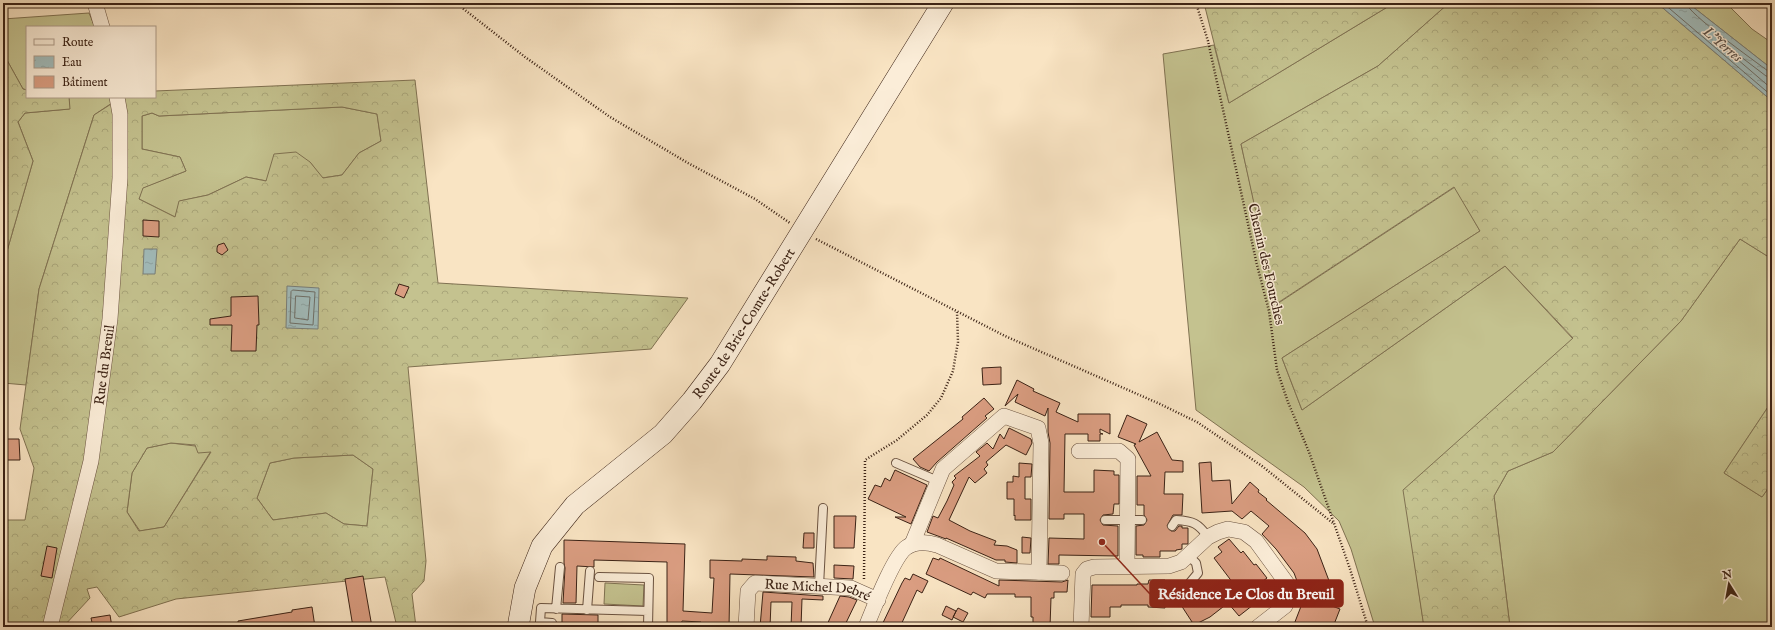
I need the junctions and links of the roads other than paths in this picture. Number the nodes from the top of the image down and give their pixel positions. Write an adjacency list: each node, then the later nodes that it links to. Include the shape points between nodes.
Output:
1 (95, 3): 3 (street)
2 (943, 3): 27 (main road, Route de Brie-Comte-Robert, via 720,364 692,402 662,434 575,505 542,546 525,588)
3 (102, 26)
4 (117, 98): 29 (street, Rue du Breuil, via 120,114 120,178 108,334 91,461)
5 (1079, 451): 10 (street, via 1119,451 1128,459)
6 (896, 463): 7 (lane)
7 (938, 481): 13 (street); 18 (street, via 943,469 1004,416 1038,428 1041,442)
8 (823, 508): 22 (lane)
9 (1105, 520): 10 (lane)
10 (1135, 520): 15 (street)
11 (1172, 526): 12 (lane, via 1176,520 1190,521)
12 (1208, 537): 14 (street); 34 (street, via 1228,529 1244,532 1256,541 1288,585 1289,596 1285,606)
13 (912, 544): 18 (street, via 937,545 996,571); 23 (street, via 900,552)
14 (1188, 555): 15 (street, via 1180,562 1169,566); 21 (lane, via 1196,563 1198,573)
15 (1127, 566): 33 (street, via 1094,567 1087,569 1083,574)
16 (560, 567): 24 (lane)
17 (590, 571): 25 (lane)
18 (1039, 572): 19 (street)
19 (1062, 573)
20 (599, 577): 26 (lane, via 649,578)
21 (1188, 585)
22 (819, 586): 23 (street, Rue Michel Debré, via 851,588); 31 (street, Rue Michel Debré, via 755,583 748,591)
23 (878, 600): 32 (street)
24 (556, 609): 25 (lane); 28 (lane, via 541,608 540,622)
25 (587, 610): 26 (lane)
26 (648, 611): 30 (lane)
27 (517, 623)
28 (552, 623)
29 (50, 627)
30 (648, 627)
31 (746, 627)
32 (866, 627)
33 (1081, 627)
34 (1258, 627)

